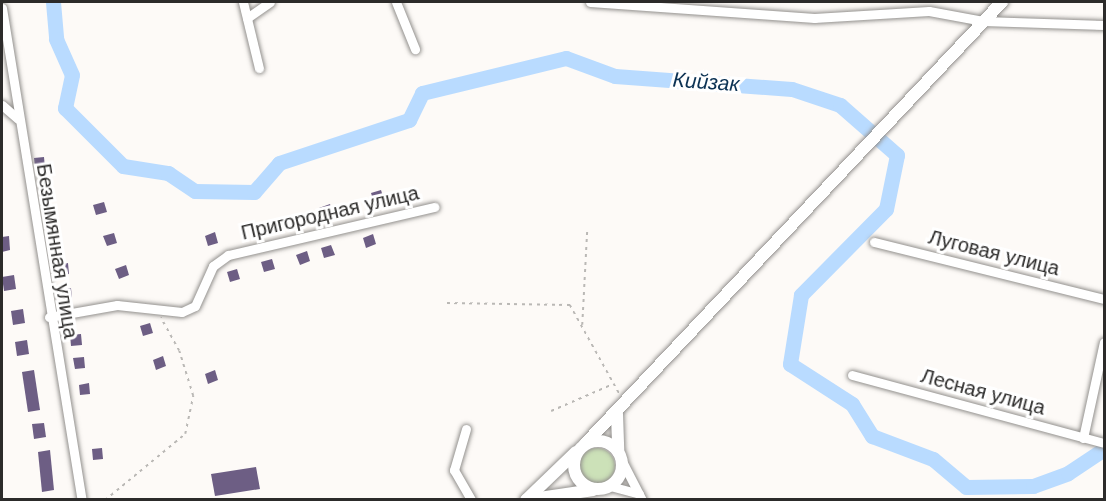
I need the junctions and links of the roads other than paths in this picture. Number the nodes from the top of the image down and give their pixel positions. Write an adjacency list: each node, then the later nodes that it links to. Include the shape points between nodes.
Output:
1 (243, 2): 7 (street)
2 (270, 2): 7 (street)
3 (396, 2): 10 (street)
4 (590, 2): 8 (street, via 814,18 929,11)
5 (1002, 2): 8 (main road)
6 (2, 8): 13 (street, Безымянная улица)
7 (247, 18): 11 (street)
8 (983, 21): 9 (street); 20 (main road)
9 (1104, 25)
10 (415, 50)
11 (259, 68)
12 (2, 105): 13 (street)
13 (18, 119): 17 (street, Безымянная улица)
14 (434, 207): 17 (street, Пригородная улица, via 228,255 213,266 195,306 182,312 117,305)
15 (874, 242): 16 (street, Луговая улица)
16 (1104, 299)
17 (50, 317): 29 (street, Безымянная улица)
18 (1104, 342): 22 (street)
19 (852, 375): 22 (street, Лесная улица)
20 (621, 409): 24 (main road); 25 (main road)
21 (466, 429): 30 (street, via 454,470)
22 (1083, 438): 23 (street, Лесная улица)
23 (1104, 443)
24 (581, 447): 25 (main road, via 603,441); 26 (main road, via 577,477); 28 (main road)
25 (620, 457): 26 (main road); 27 (street)
26 (606, 487): 27 (street); 28 (main road)
27 (641, 497)
28 (527, 499)
29 (82, 500)
30 (471, 500)

